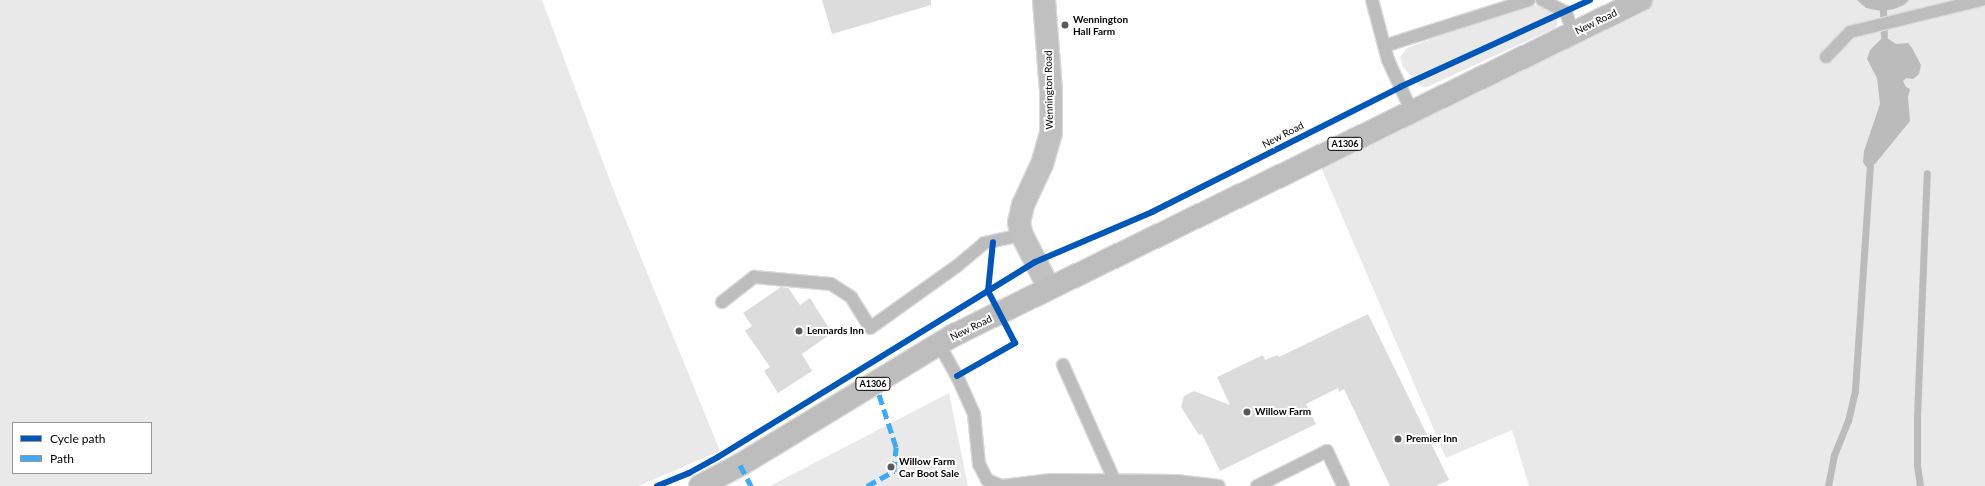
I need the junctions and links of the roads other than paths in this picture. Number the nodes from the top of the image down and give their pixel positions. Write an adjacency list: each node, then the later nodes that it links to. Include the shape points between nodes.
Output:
1 (1044, 0): 11 (main road, Wennington Road, via 1051,92 1051,132 1042,164 1023,205 1019,223)
2 (1372, 0): 8 (lane)
3 (1529, 0): 8 (lane)
4 (1542, 0): 7 (lane, via 1566,12)
5 (1641, 0): 7 (main road, New Road / A1306)
6 (1981, 0): 9 (lane, via 1850,32)
7 (1573, 33): 10 (main road, New Road / A1306)
8 (1384, 46): 10 (lane)
9 (1826, 57)
10 (1412, 112): 12 (main road, New Road / A1306)
11 (1022, 236): 12 (main road, Wennington Road); 13 (lane, via 984,243 957,266 870,328 851,296 831,284 754,277)
12 (1049, 288): 14 (main road, New Road / A1306)
13 (722, 302)
14 (939, 344): 16 (lane, via 974,414 979,464); 18 (main road, New Road / A1306, via 740,465)
15 (1063, 366): 17 (lane)
16 (986, 482): 17 (lane, via 1002,486 1051,480)
17 (1115, 482): 19 (lane, via 1176,481)
18 (700, 486)
19 (1220, 486)
20 (1257, 486): 21 (lane, via 1327,451)
21 (1343, 486)

